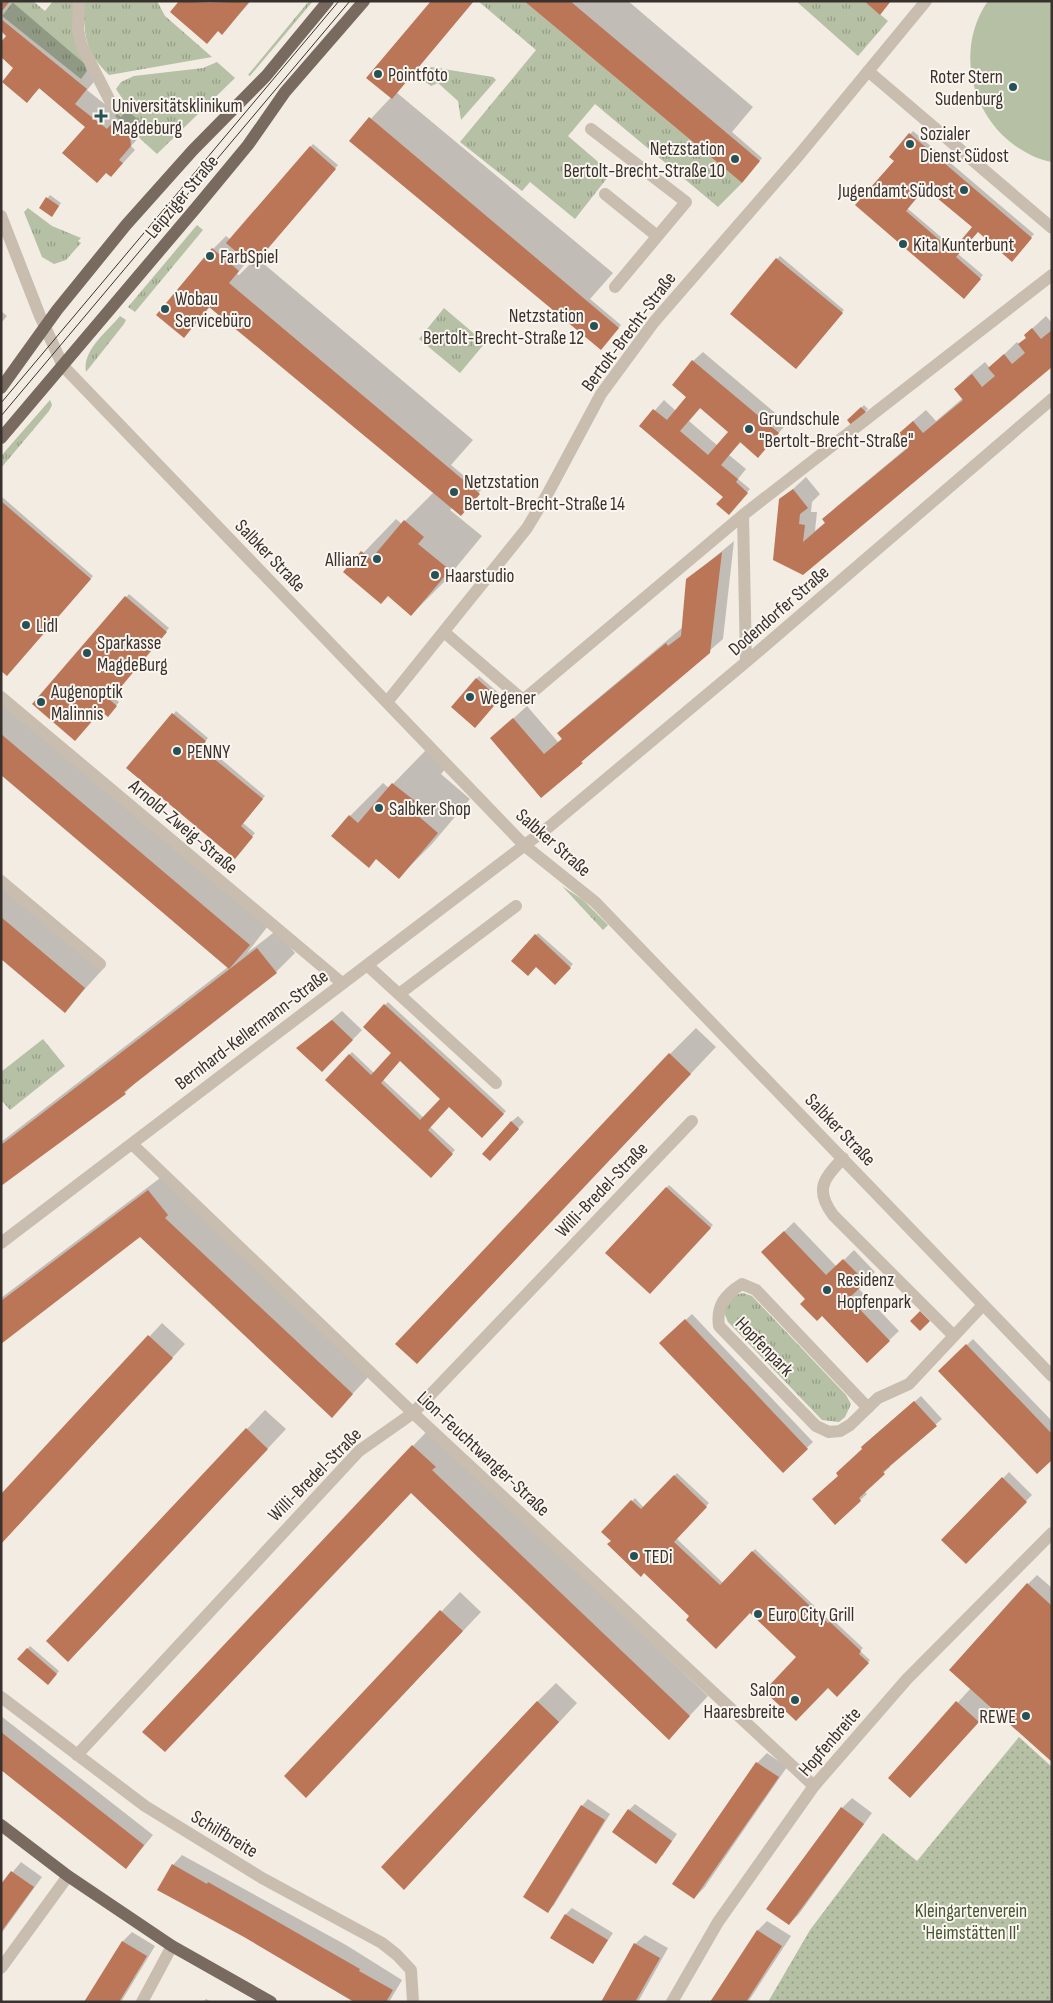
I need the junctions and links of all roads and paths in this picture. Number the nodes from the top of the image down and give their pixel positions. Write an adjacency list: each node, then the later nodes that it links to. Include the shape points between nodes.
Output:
1 (79, 1): 6 (street, via 81,44)
2 (328, 1): 14 (main road, Leipziger Straße, via 266,76 193,150 126,225)
3 (364, 1): 15 (main road, Leipziger Straße, via 285,92 248,145)
4 (926, 1): 5 (street, Bertolt-Brecht-Straße)
5 (868, 72): 10 (street); 20 (street, Bertolt-Brecht-Straße, via 654,322 601,394 527,528)
6 (112, 105)
7 (591, 129): 11 (street, via 686,202)
8 (605, 194): 11 (street)
9 (1, 216): 14 (street, Salbker Straße)
10 (1052, 228)
11 (657, 236): 13 (street)
12 (1052, 275): 19 (street)
13 (614, 287)
14 (45, 326): 15 (street, Salbker Straße); 16 (main road, Leipziger Straße)
15 (63, 366): 18 (main road, Leipziger Straße); 23 (street, Salbker Straße)
16 (1, 388)
17 (1052, 399): 21 (street, Dodendorfer Straße)
18 (1, 438)
19 (743, 516): 20 (street, via 523,700); 21 (street)
20 (444, 632): 23 (street, Bertolt-Brecht-Straße)
21 (746, 662): 24 (street, Dodendorfer Straße)
22 (1, 697): 29 (street, Arnold-Zweig-Straße)
23 (387, 702): 24 (street, Salbker Straße)
24 (525, 846): 28 (street, Bernhard-Kellermann-Straße); 34 (street, Salbker Straße, via 595,902)
25 (1, 881): 27 (street)
26 (516, 906): 30 (street)
27 (100, 964)
28 (367, 965): 29 (street, Bernhard-Kellermann-Straße); 30 (street)
29 (342, 984): 33 (street, Bernhard-Kellermann-Straße)
30 (398, 994): 31 (street)
31 (496, 1083)
32 (692, 1122): 40 (street, Willi-Bredel-Straße)
33 (132, 1144): 35 (street, Bernhard-Kellermann-Straße); 40 (street, Lion-Feuchtwanger-Straße)
34 (843, 1158): 36 (street, Salbker Straße); 37 (street, via 826,1176 822,1188 825,1204)
35 (1, 1243)
36 (983, 1305): 37 (street, Hopfenpark); 38 (street, Salbker Straße)
37 (954, 1336): 39 (street, Hopfenpark, via 909,1384 878,1398)
38 (1052, 1376)
39 (868, 1408): 39 (street, Hopfenpark, via 840,1431 829,1432 816,1426 719,1326 717,1313 729,1292 742,1284 756,1290)
40 (413, 1413): 43 (street, Willi-Bredel-Straße, via 359,1451); 44 (street, Lion-Feuchtwanger-Straße)
41 (1052, 1533): 44 (street, Hopfenbreite, via 907,1679)
42 (1, 1697): 43 (street, Schilfbreite)
43 (77, 1755): 51 (street, Schilfbreite, via 145,1806 262,1878 382,1943 411,1970)
44 (814, 1786): 52 (street, Hopfenbreite, via 718,1922)
45 (1, 1825): 46 (main road)
46 (68, 1876): 47 (main road); 48 (street)
47 (172, 1946): 49 (street); 50 (main road)
48 (1, 1968)
49 (142, 2002)
50 (271, 2002)
51 (413, 2002)
52 (672, 2002)

